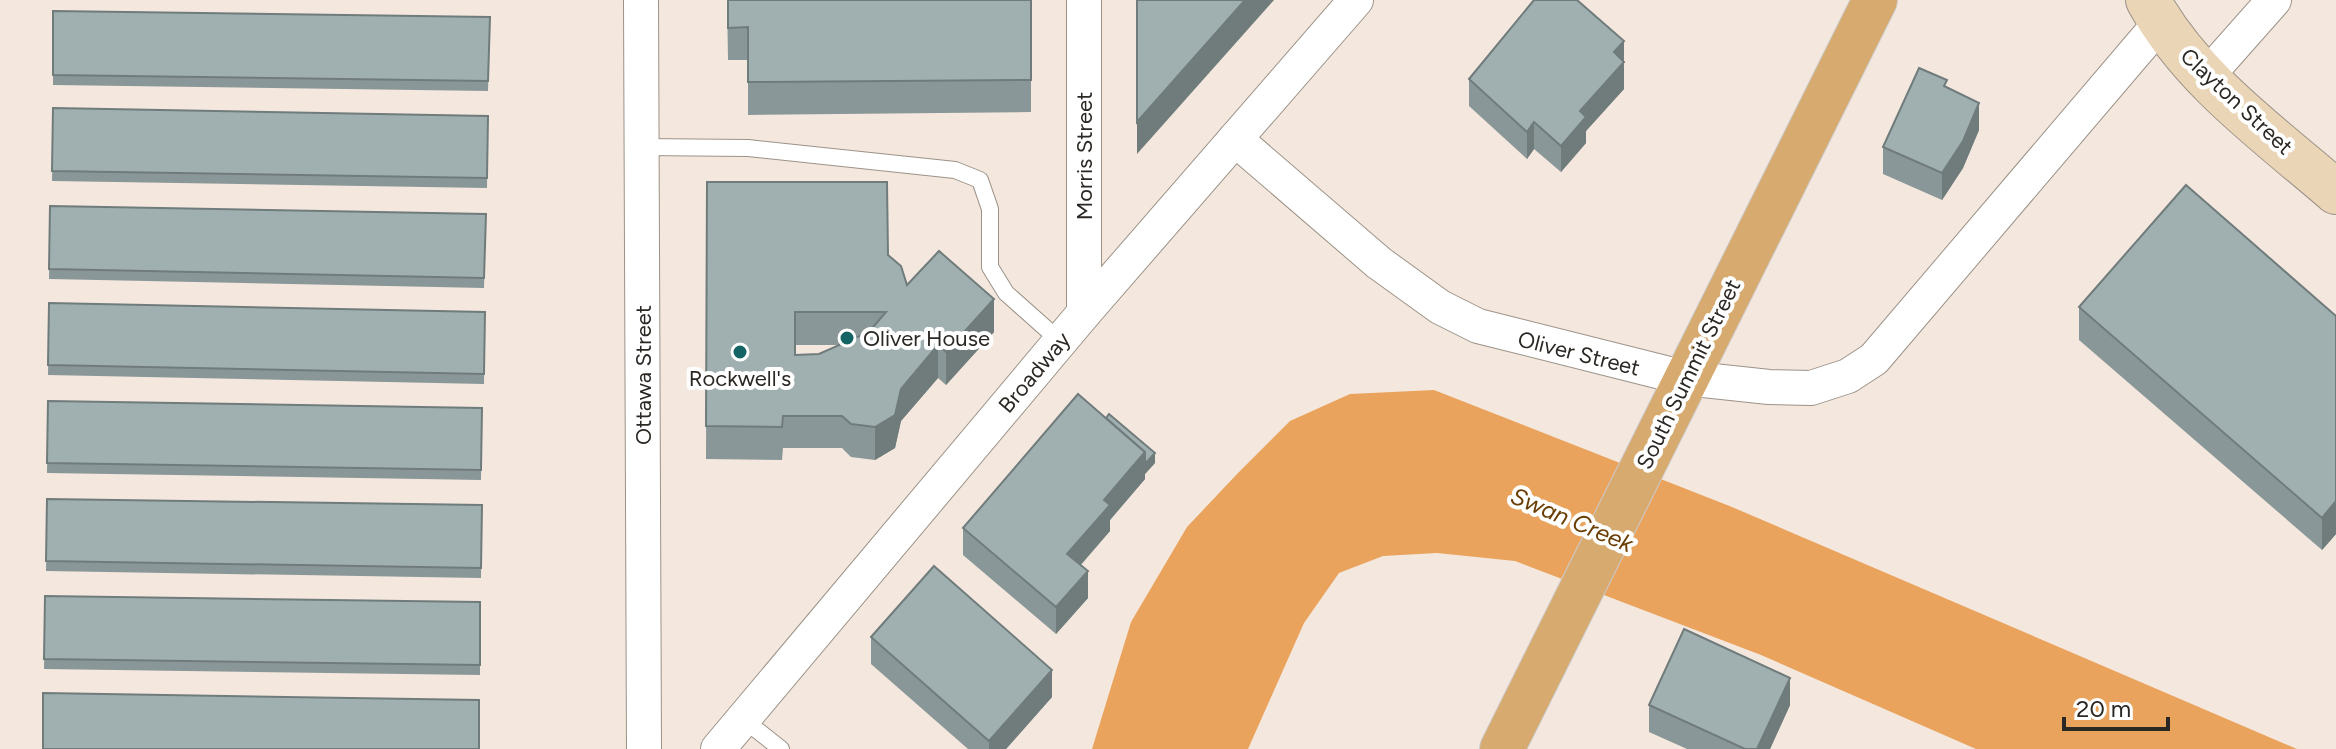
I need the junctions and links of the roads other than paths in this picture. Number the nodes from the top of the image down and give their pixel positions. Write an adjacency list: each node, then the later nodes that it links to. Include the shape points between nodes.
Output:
1 (641, 0): 9 (street, Ottawa Street)
2 (1084, 0): 11 (street, Morris Street)
3 (1356, 0): 8 (street, Broadway)
4 (1875, 0): 13 (main road, South Summit Street)
5 (2274, 0): 7 (street)
6 (2149, 6): 7 (street, Clayton Street); 13 (street, Oliver Street, via 1874,359 1848,376 1811,388)
7 (2205, 78): 10 (street, Clayton Street)
8 (1235, 139): 11 (street, Broadway); 13 (street, Oliver Street, via 1326,221 1440,307 1514,338)
9 (642, 147): 12 (lane, via 748,148 955,170 980,180 990,209 990,267 1006,293); 15 (street, Ottawa Street)
10 (2336, 192)
11 (1084, 313): 12 (street, Broadway)
12 (1060, 341): 14 (street, Broadway)
13 (1685, 378): 18 (main road, South Summit Street)
14 (743, 719): 16 (street, Broadway); 17 (lane)
15 (644, 749)
16 (718, 749)
17 (781, 749)
18 (1502, 749)

